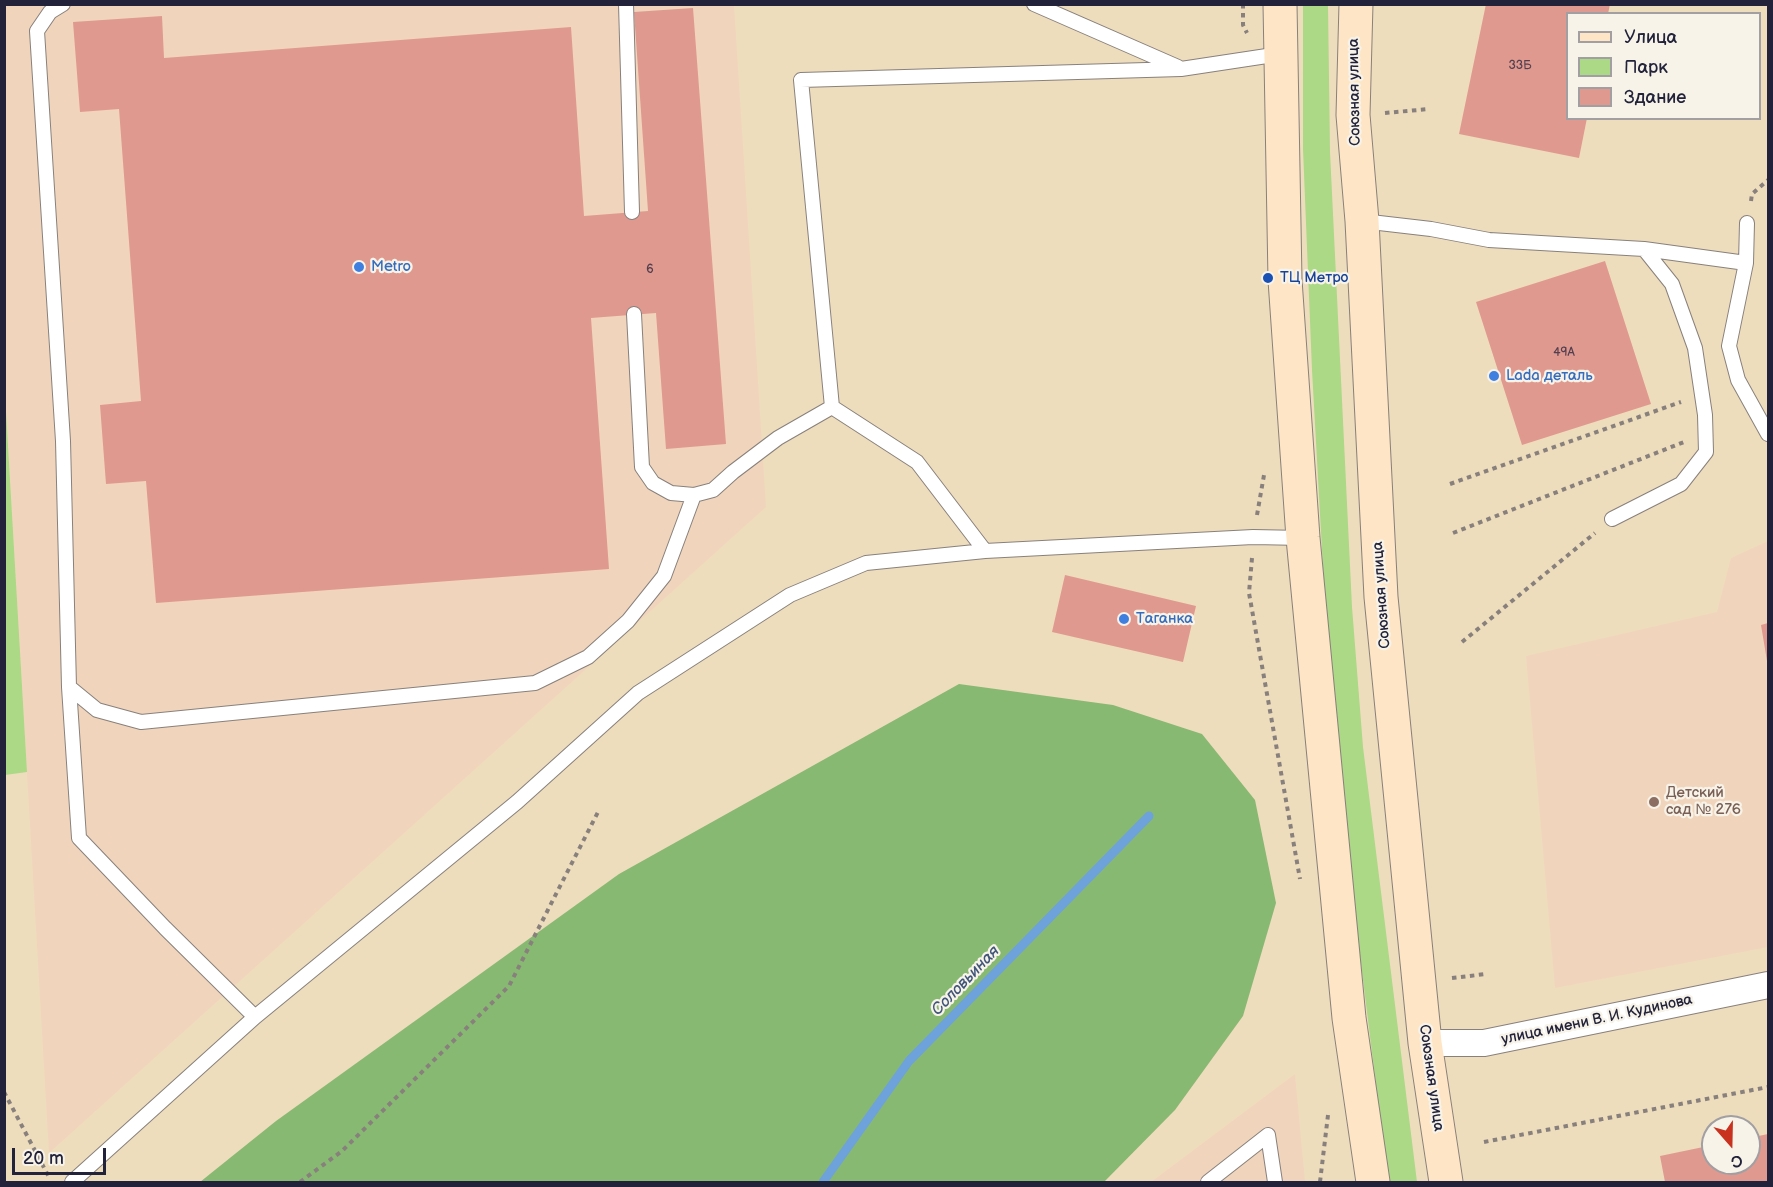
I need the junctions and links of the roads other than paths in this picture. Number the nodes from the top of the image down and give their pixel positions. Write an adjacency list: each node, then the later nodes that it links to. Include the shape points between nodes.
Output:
1 (63, 4): 20 (lane, via 50,12 37,31 63,441)
2 (626, 4): 8 (lane)
3 (1034, 4): 7 (lane)
4 (1280, 4): 6 (main road)
5 (1356, 4): 9 (main road, Союзная улица, via 1353,115)
6 (1280, 54): 7 (lane); 18 (main road, via 1285,280)
7 (1181, 69): 14 (lane, via 801,80)
8 (632, 212)
9 (1362, 221): 11 (lane, via 1489,240); 23 (main road, Союзная улица, via 1381,597)
10 (1747, 223): 12 (lane)
11 (1644, 249): 12 (lane); 17 (lane, via 1672,284 1695,348 1706,452 1681,484)
12 (1746, 263): 15 (lane, via 1729,346 1738,380)
13 (634, 314): 16 (lane, via 642,467 653,483 671,493)
14 (832, 407): 16 (lane, via 778,438 713,490); 19 (lane, via 917,462)
15 (1768, 434)
16 (694, 495): 20 (lane, via 664,576 628,621 588,657 535,683 141,722 97,710)
17 (1612, 519)
18 (1303, 538): 19 (lane, via 1253,537); 24 (main road, via 1347,997)
19 (985, 551): 22 (lane, via 866,563 790,595 638,693 517,802)
20 (69, 687): 22 (lane, via 80,838)
21 (1768, 985): 23 (street, улица имени В. И. Кудинова, via 1484,1043)
22 (255, 1017): 25 (lane)
23 (1425, 1043): 28 (main road, Союзная улица)
24 (1371, 1178)
25 (72, 1182)
26 (1208, 1182): 27 (lane, via 1268,1136)
27 (1275, 1182)
28 (1446, 1182)

